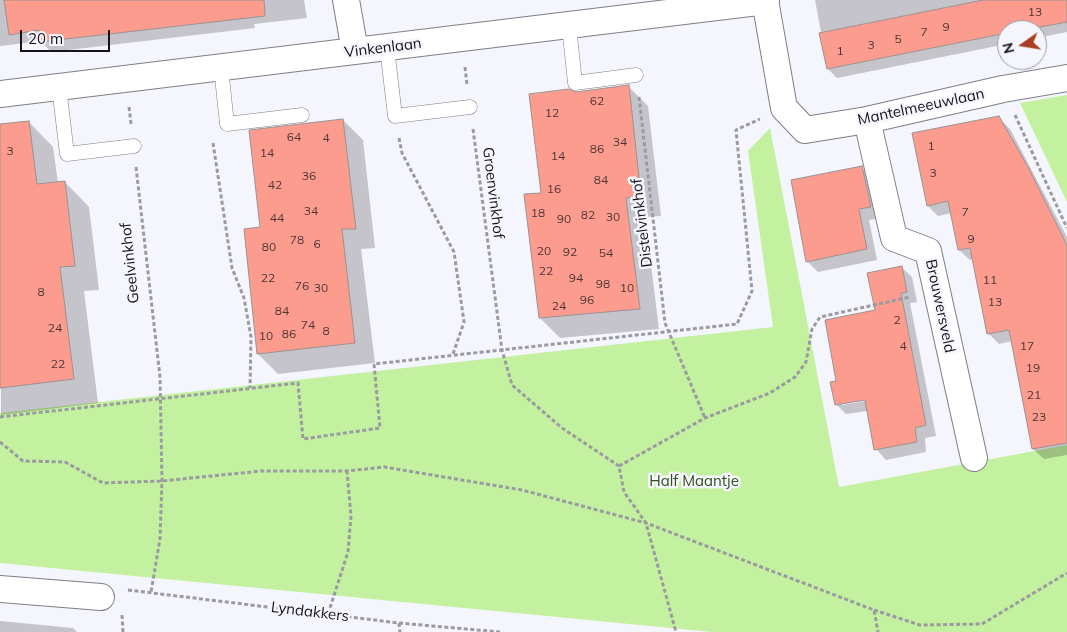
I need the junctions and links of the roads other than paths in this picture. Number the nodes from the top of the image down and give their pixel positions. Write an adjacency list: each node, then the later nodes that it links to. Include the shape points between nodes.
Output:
1 (346, 0): 5 (street)
2 (766, 1): 3 (street, Vinkenlaan); 13 (street, Mantelmeeuwlaan, via 784,108 805,130)
3 (569, 26): 4 (street, Vinkenlaan); 7 (lane, via 576,83)
4 (387, 48): 5 (street, Vinkenlaan); 11 (lane, via 395,116)
5 (355, 51): 6 (street, Vinkenlaan)
6 (221, 68): 9 (street, Vinkenlaan); 12 (lane, via 228,124)
7 (636, 75)
8 (1067, 78): 13 (street, Mantelmeeuwlaan)
9 (59, 88): 10 (street, Vinkenlaan); 14 (lane, via 67,154)
10 (0, 94)
11 (470, 107)
12 (302, 115)
13 (868, 120): 15 (street, Brouwersveld, via 894,238 928,251)
14 (134, 146)
15 (974, 458)
16 (0, 589): 17 (street)
17 (101, 597)

